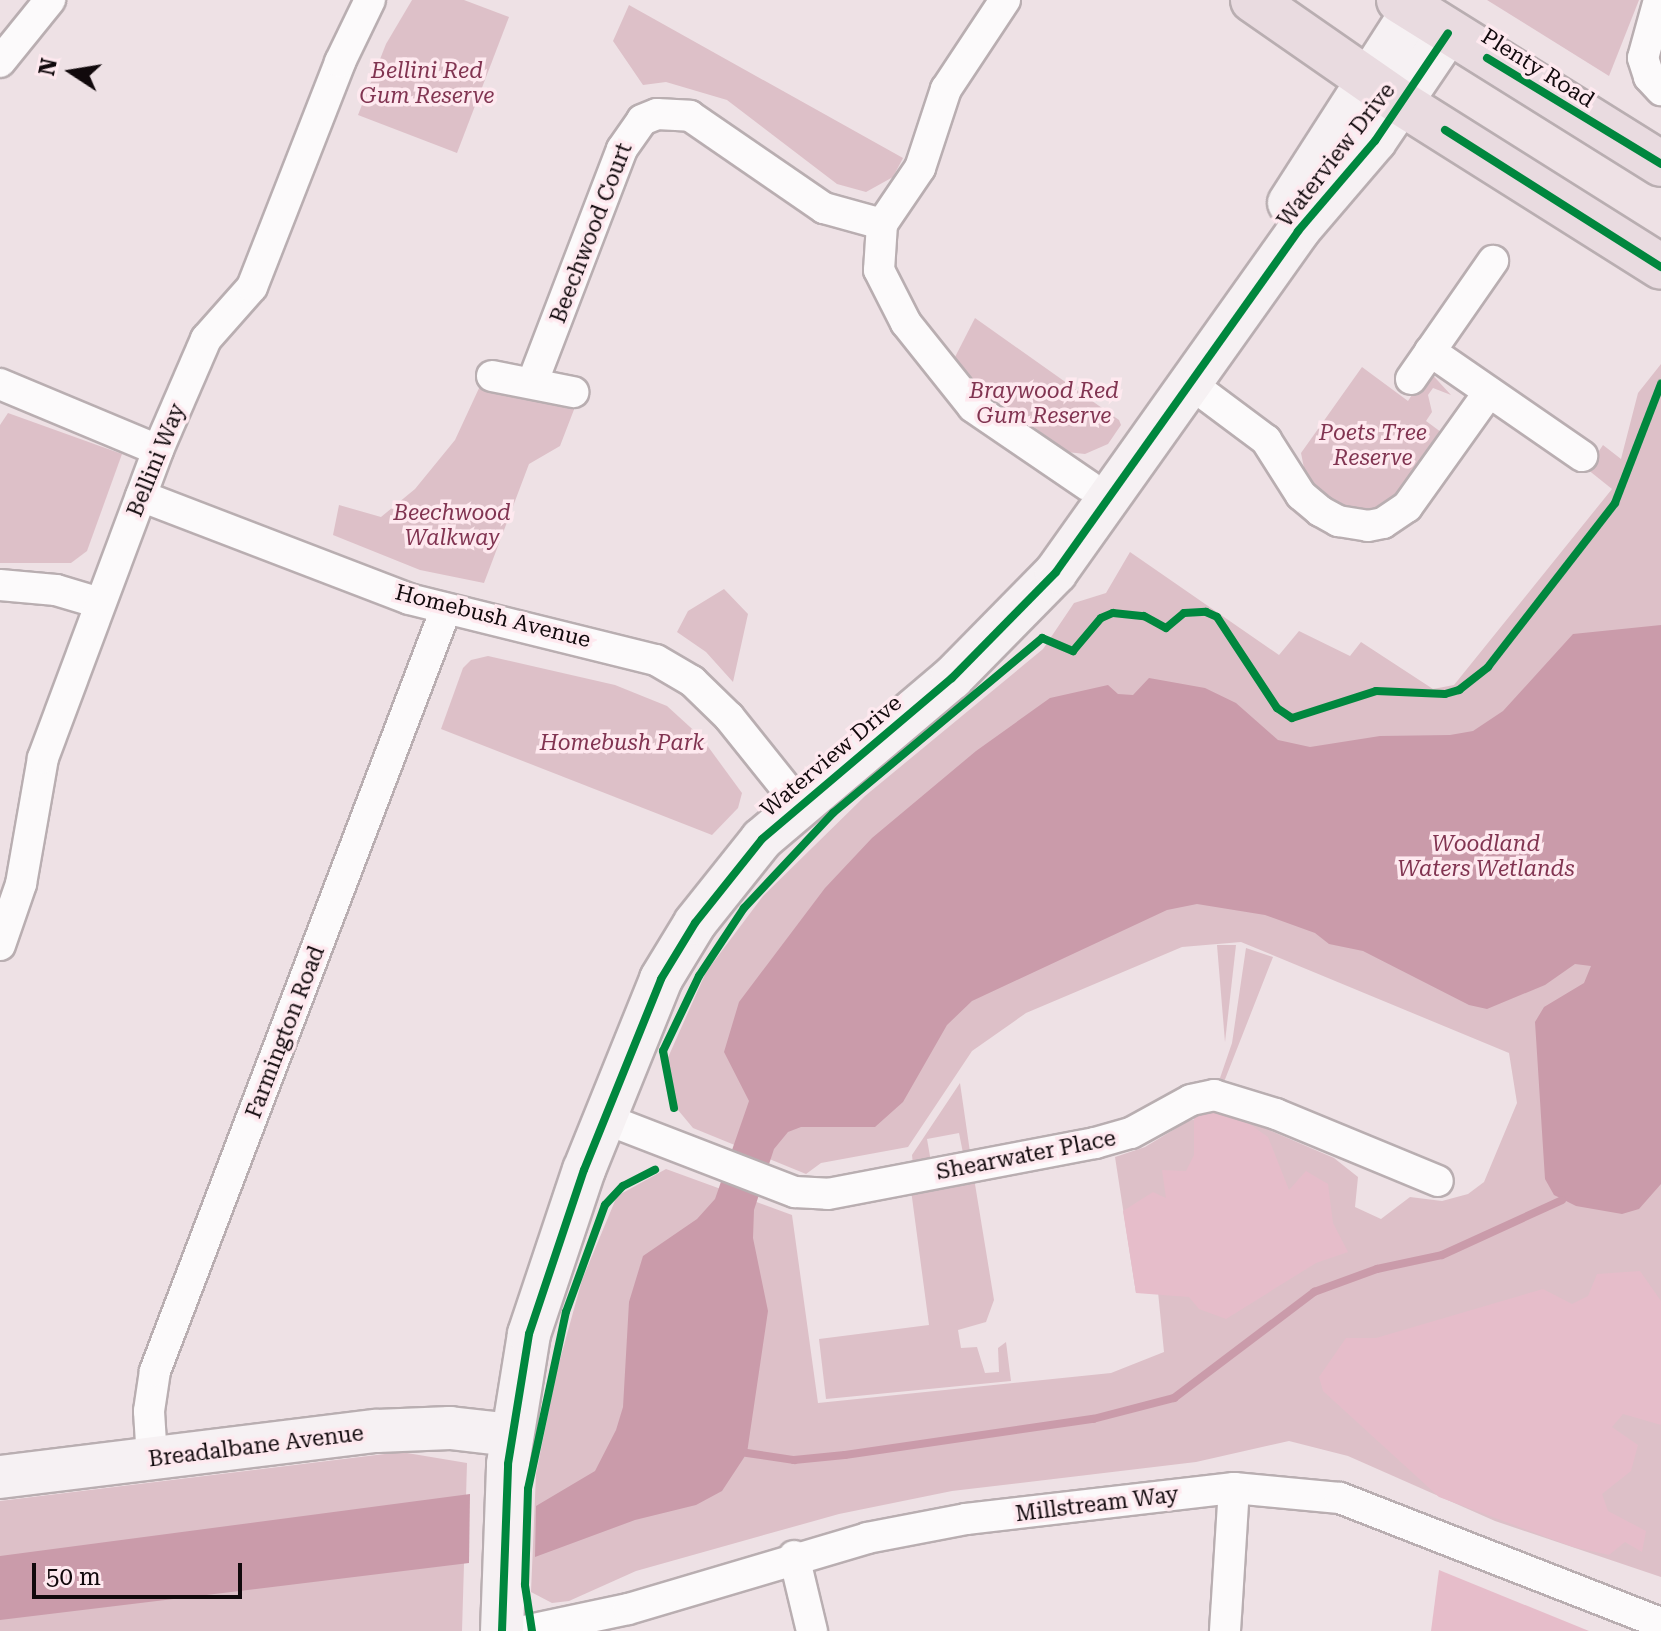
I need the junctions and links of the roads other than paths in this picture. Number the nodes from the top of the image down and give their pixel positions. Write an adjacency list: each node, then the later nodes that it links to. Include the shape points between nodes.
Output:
1 (50, 0): 7 (street)
2 (370, 0): 22 (street, Bellini Way, via 340,62 252,287 206,339)
3 (1005, 0): 11 (street, via 946,89 920,168)
4 (1253, 0): 9 (highway)
5 (1659, 0): 8 (street, via 1643,58 1649,77)
6 (1420, 14): 9 (street, Waterview Drive); 10 (highway, Plenty Road)
7 (0, 62)
8 (1661, 90)
9 (1384, 91): 13 (highway); 16 (street, Waterview Drive, via 1298,231)
10 (1661, 164)
11 (882, 224): 18 (street, Beechwood Court, via 824,208 690,116 670,111 642,120 622,149); 24 (street, via 877,252 886,290 944,374 973,407)
12 (1493, 261): 14 (street)
13 (1661, 267)
14 (1430, 351): 17 (street); 21 (street)
15 (492, 376): 18 (street)
16 (1181, 377): 21 (street, via 1266,440 1301,495 1320,511 1338,521 1368,526 1407,507); 24 (street, Waterview Drive)
17 (1411, 379)
18 (533, 381): 20 (street)
19 (0, 384): 22 (street)
20 (573, 392)
21 (1489, 392): 23 (street)
22 (158, 450): 25 (street, Bellini Way)
23 (1582, 456)
24 (1099, 493): 29 (street, Waterview Drive, via 1056,572 988,643)
25 (141, 496): 27 (street, Bellini Way); 28 (street, Homebush Avenue)
26 (0, 585): 27 (street, via 56,590)
27 (100, 603): 30 (street, Bellini Way, via 43,758 21,884)
28 (446, 609): 29 (street, Homebush Avenue, via 656,660 692,681 729,717); 34 (street, Farmington Road, via 155,1371 149,1411)
29 (798, 803): 31 (street, Waterview Drive, via 755,846 695,923 661,979)
30 (0, 945)
31 (603, 1118): 32 (street, Shearwater Place, via 795,1192 828,1194 1095,1143 1131,1133 1191,1100 1214,1095 1267,1110); 33 (street, Waterview Drive, via 544,1282)
32 (1438, 1181)
33 (511, 1435): 34 (street, Breadalbane Avenue, via 419,1428); 39 (street, Waterview Drive)
34 (152, 1459): 35 (street, Breadalbane Avenue)
35 (0, 1477)
36 (1234, 1488): 37 (street, Millstream Way, via 966,1519); 38 (street, Millstream Way, via 1305,1492 1364,1506); 42 (street)
37 (794, 1556): 40 (street, Millstream Way, via 628,1609); 41 (street)
38 (1661, 1623)
39 (502, 1631)
40 (524, 1631)
41 (812, 1631)
42 (1225, 1631)

